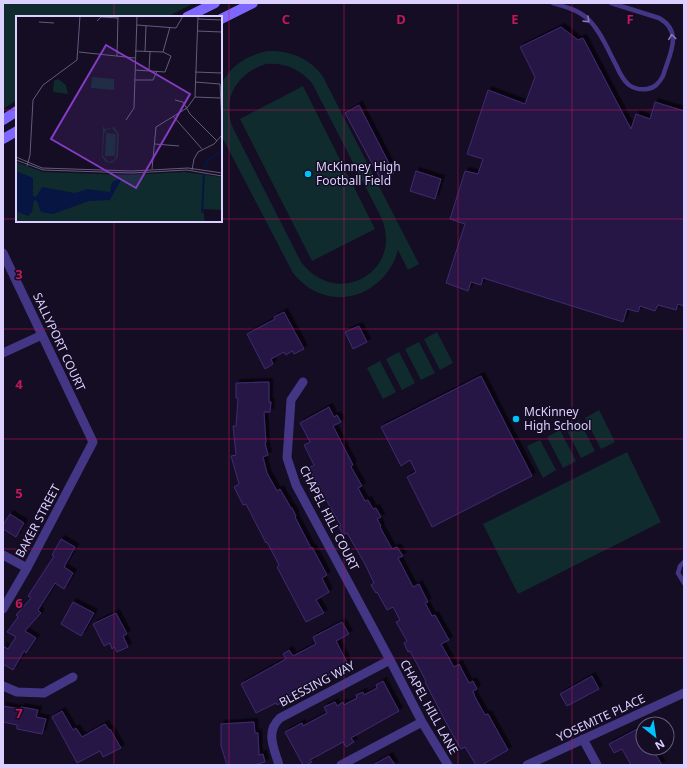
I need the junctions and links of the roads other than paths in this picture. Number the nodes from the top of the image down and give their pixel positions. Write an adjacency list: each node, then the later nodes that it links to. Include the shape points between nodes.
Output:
1 (215, 3): 5 (main road)
2 (252, 3): 6 (main road)
3 (553, 3): 4 (lane, one-way to 4, via 578,12 590,21 628,84 641,90 654,87 663,76 673,42 671,29 659,18)
4 (611, 3)
5 (190, 16)
6 (222, 18)
7 (16, 112): 8 (main road)
8 (3, 120)
9 (16, 131): 10 (main road)
10 (3, 139)
11 (3, 253): 12 (street, SALLYPORT COURT)
12 (42, 335): 13 (street); 15 (street, SALLYPORT COURT)
13 (3, 354)
14 (303, 382): 21 (street, CHAPEL HILL COURT, via 291,400 287,458 296,485)
15 (93, 442): 18 (street, BAKER STREET)
16 (3, 555): 18 (street)
17 (684, 562): 19 (lane, via 678,573)
18 (27, 568): 20 (street, BAKER STREET)
19 (684, 582)
20 (3, 609)
21 (390, 660): 25 (street, CHAPEL HILL LANE); 27 (street, BLESSING WAY, via 280,718 271,729)
22 (73, 677): 23 (street, via 44,693 17,692)
23 (3, 686)
24 (684, 693): 26 (street, YOSEMITE PLACE)
25 (422, 722): 28 (street); 29 (street, CHAPEL HILL LANE)
26 (583, 740): 30 (street, YOSEMITE PLACE); 31 (street)
27 (279, 765)
28 (341, 765)
29 (448, 765)
30 (527, 765)
31 (597, 765)

